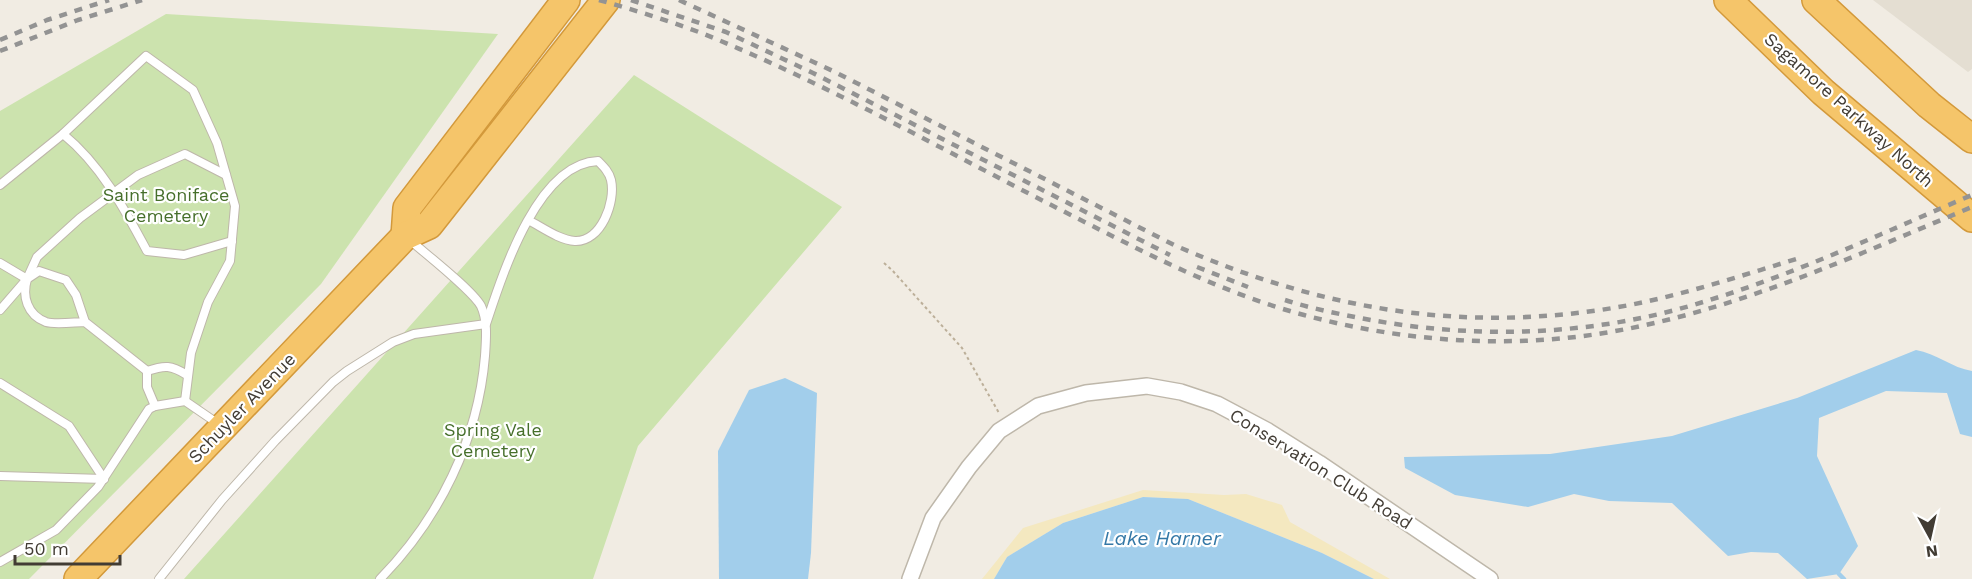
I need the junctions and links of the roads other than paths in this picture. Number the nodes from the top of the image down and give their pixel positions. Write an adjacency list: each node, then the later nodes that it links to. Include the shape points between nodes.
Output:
1 (566, 0): 12 (highway, via 407,208)
2 (606, 0): 12 (highway, Schuyler Avenue, via 429,225)
3 (1728, 0): 10 (highway, Sagamore Parkway North, via 1823,92)
4 (1816, 0): 6 (highway, via 1929,105)
5 (63, 134): 7 (lane, via 146,56 193,90 217,143); 8 (lane); 9 (lane, via 80,147)
6 (1972, 139)
7 (226, 175): 9 (lane, via 185,154 138,175); 13 (lane, via 235,206)
8 (0, 185)
9 (115, 192): 13 (lane, via 147,251 184,255); 15 (lane, via 37,257)
10 (1972, 218)
11 (528, 220): 11 (lane, via 552,185 577,165 598,161 607,169 611,180 610,204 598,229 585,239 565,239); 18 (lane, via 507,262)
12 (405, 236): 18 (lane, via 469,292 481,306); 24 (highway, Schuyler Avenue)
13 (232, 241): 20 (lane, via 230,261 208,302)
14 (0, 263): 15 (lane)
15 (27, 279): 16 (lane); 17 (lane, via 39,272 66,280); 17 (lane, via 24,291 29,310 47,322)
16 (0, 310)
17 (85, 322): 19 (lane)
18 (486, 324): 29 (lane, via 414,334 393,342 347,371 275,441); 30 (lane, via 483,386 457,468 418,535)
19 (147, 370): 20 (lane, via 174,367); 23 (lane, via 147,387)
20 (187, 375): 22 (lane)
21 (0, 383): 26 (lane, via 69,426)
22 (185, 401): 23 (lane); 24 (lane)
23 (155, 406): 26 (lane, via 149,409)
24 (224, 428): 28 (highway, Schuyler Avenue)
25 (0, 476): 26 (lane)
26 (104, 479): 27 (lane, via 56,530)
27 (0, 562)
28 (78, 579)
29 (159, 579)
30 (380, 579)
31 (910, 579): 32 (street, Conservation Club Road, via 933,518 999,431 1038,406 1086,393 1147,386 1217,404 1268,431)
32 (1490, 579)

